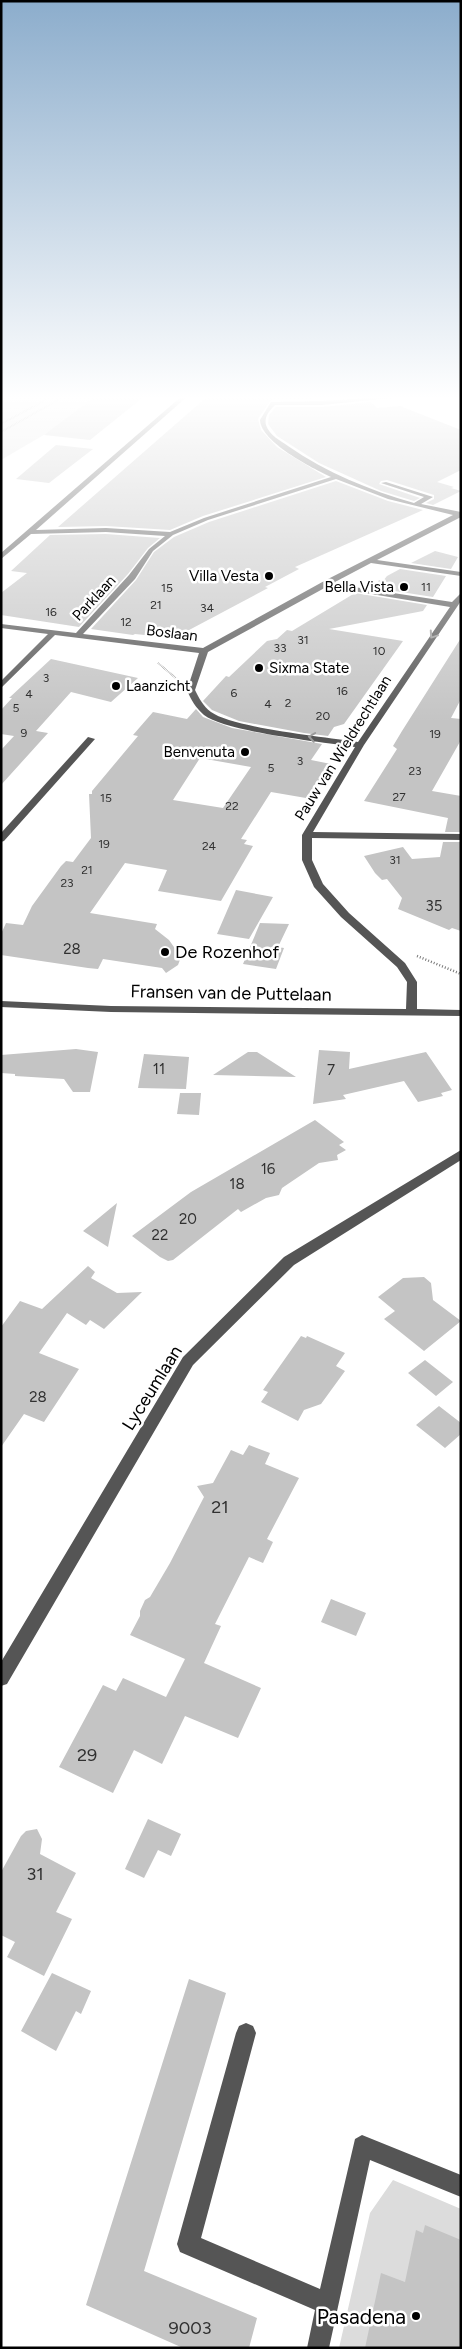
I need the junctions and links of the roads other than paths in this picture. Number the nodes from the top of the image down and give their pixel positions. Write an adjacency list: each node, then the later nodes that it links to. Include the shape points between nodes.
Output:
1 (61, 505): 5 (street)
2 (251, 505): 6 (street, Parklaan)
3 (418, 505): 4 (street)
4 (460, 514): 8 (street)
5 (30, 532): 6 (street, Parklaan, via 106,530); 7 (street)
6 (171, 534): 15 (street, Parklaan, via 151,550 132,577)
7 (1, 557)
8 (369, 561): 9 (street); 10 (street)
9 (461, 574)
10 (329, 582): 12 (street); 16 (street)
11 (461, 595): 12 (street, Pauw van Wieldrechtlaan)
12 (454, 605): 19 (street, Pauw van Wieldrechtlaan, one-way to 19)
13 (1, 626): 14 (street, Boslaan)
14 (52, 634): 15 (street, Boslaan); 17 (street)
15 (77, 636): 16 (street, Boslaan)
16 (204, 651): 19 (street, Boslaan, one-way to 16, via 242,726 208,714 196,703 191,690)
17 (1, 686)
18 (92, 739): 20 (street)
19 (360, 744): 21 (street, Pauw van Wieldrechtlaan)
20 (3, 835)
21 (307, 835): 22 (street); 24 (street, Pauw van Wieldrechtlaan, via 307,860 318,885 344,915 401,965 412,982)
22 (461, 837)
23 (1, 1004): 24 (street, Fransen van de Puttelaan, via 112,1009)
24 (411, 1012): 25 (street, Fransen van de Puttelaan)
25 (461, 1013)
26 (461, 1154): 27 (street, Lyceumlaan, via 289,1261 188,1361)
27 (1, 1678)
28 (246, 2034): 30 (street, via 188,2244)
29 (461, 2186): 30 (street, via 362,2146)
30 (328, 2304): 31 (street)
31 (318, 2348)

